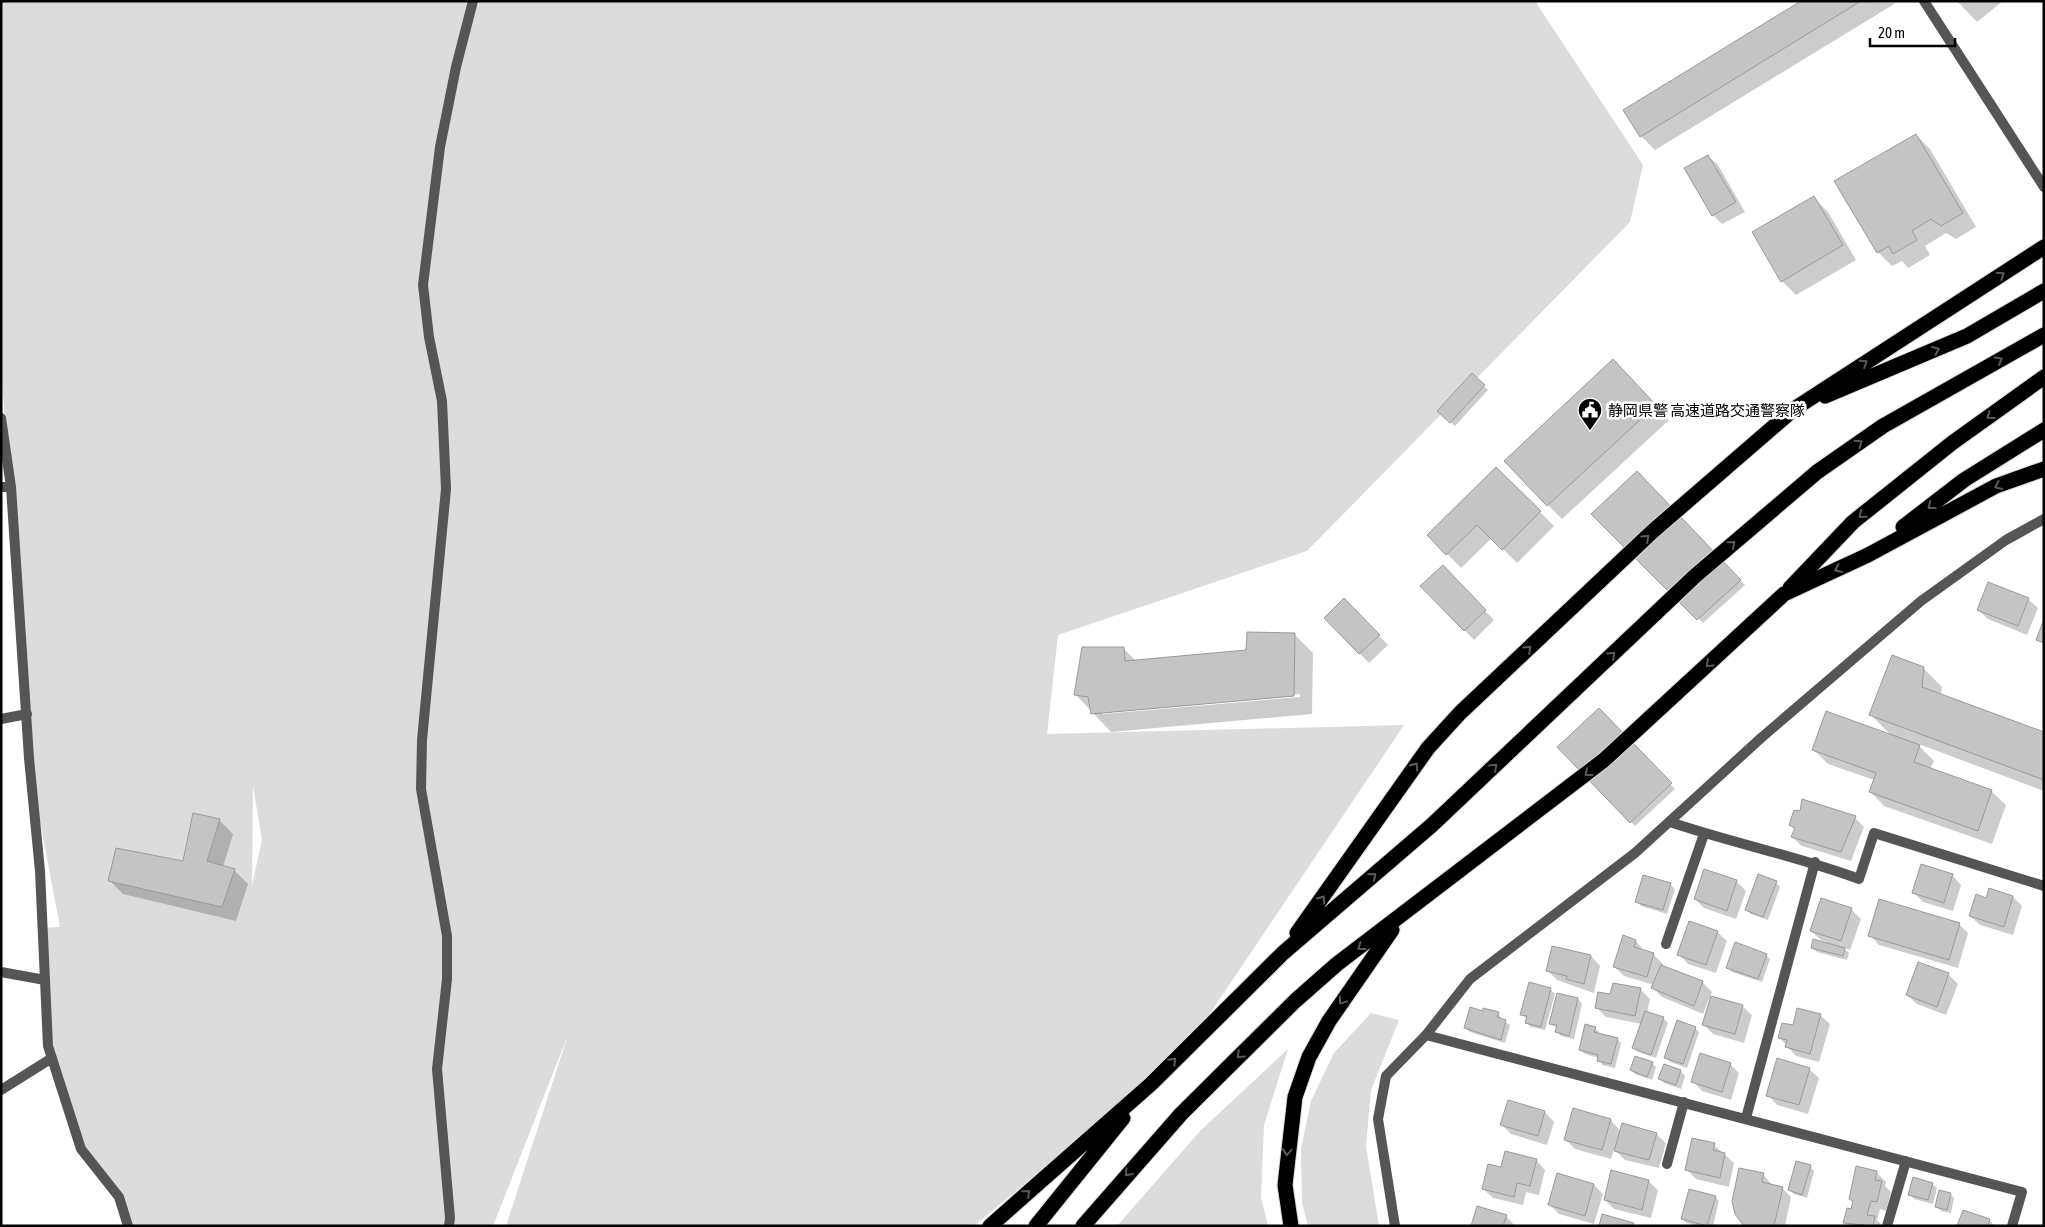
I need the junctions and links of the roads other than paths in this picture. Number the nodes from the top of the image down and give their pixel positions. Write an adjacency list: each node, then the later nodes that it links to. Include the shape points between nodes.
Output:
1 (473, 1): 36 (street, via 440,147 423,284 429,337 442,401 446,489 422,740 421,789 447,936 437,1069)
2 (1924, 1): 3 (street)
3 (2044, 187)
4 (2044, 247): 8 (highway, one-way to 4)
5 (2044, 291): 8 (highway, one-way to 5, via 1967,336)
6 (2044, 335): 24 (highway, one-way to 6, via 1432,825 1695,576 1817,472 1883,426)
7 (2044, 377): 15 (highway, one-way to 15, via 1952,443 1853,522)
8 (1794, 409): 24 (highway, one-way to 8, via 1428,748 1460,713 1653,532)
9 (1, 418): 12 (street)
10 (2044, 430): 14 (highway, one-way to 14, via 1964,480)
11 (2044, 469): 14 (highway, one-way to 14, via 1996,486)
12 (6, 487): 16 (street)
13 (2044, 519): 18 (street, via 2006,540 1920,601 1761,738)
14 (1868, 555): 15 (highway, one-way to 15)
15 (1784, 594): 22 (highway, one-way to 22, via 1604,760)
16 (27, 714): 17 (street); 26 (street, via 40,870)
17 (1, 719)
18 (1670, 822): 19 (street); 27 (street, via 1635,853 1470,979)
19 (1704, 834): 20 (street); 23 (street)
20 (1815, 862): 21 (street, via 1859,879 1874,833); 32 (street)
21 (2044, 886)
22 (1400, 918): 39 (highway, one-way to 39, via 1337,964 1288,1008 1180,1114); 40 (highway, one-way to 40, via 1329,1021 1306,1065 1295,1097 1288,1144 1285,1185)
23 (1666, 944)
24 (1283, 953): 29 (highway, one-way to 24)
25 (1, 972): 26 (street)
26 (44, 980): 28 (street, via 48,1046)
27 (1426, 1035): 31 (street); 41 (street, via 1386,1076 1378,1119)
28 (52, 1058): 30 (street); 35 (street, via 81,1149 119,1197)
29 (1151, 1084): 37 (highway, one-way to 29); 38 (highway)
30 (1, 1090)
31 (1684, 1102): 32 (street); 34 (street)
32 (1746, 1118): 33 (street)
33 (1906, 1161): 42 (street); 43 (street, via 2022,1192)
34 (1667, 1164)
35 (128, 1226)
36 (449, 1226)
37 (990, 1226)
38 (1036, 1226)
39 (1083, 1226)
40 (1291, 1226)
41 (1395, 1226)
42 (1887, 1226)
43 (2012, 1226)

